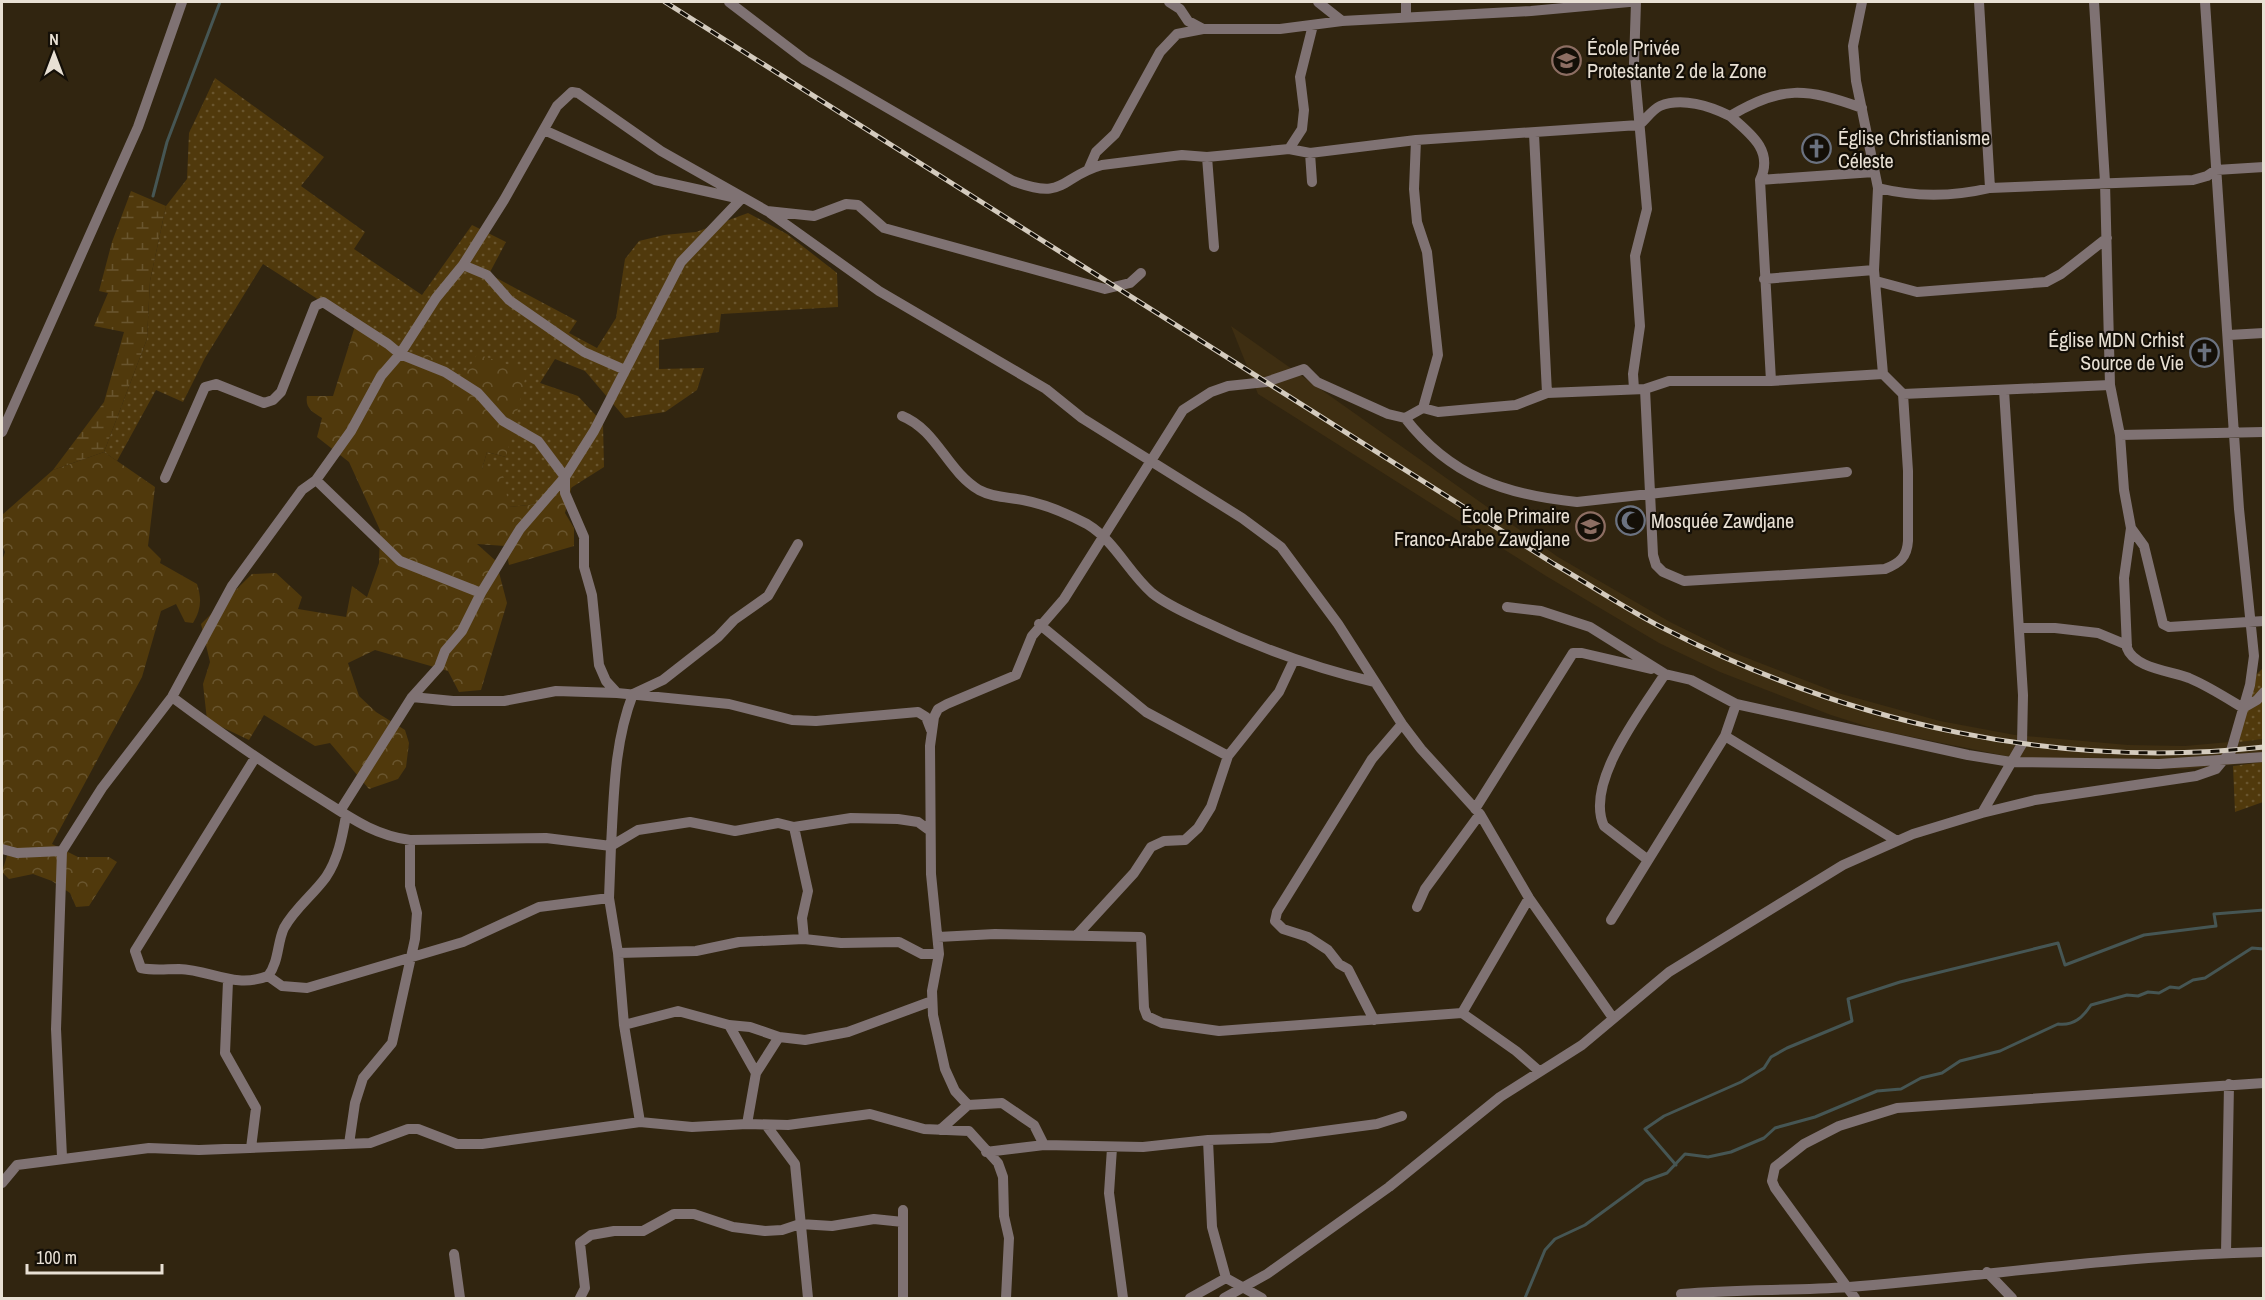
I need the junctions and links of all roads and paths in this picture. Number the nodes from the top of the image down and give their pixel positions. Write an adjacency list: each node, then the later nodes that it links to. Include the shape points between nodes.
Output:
1 (182, 2): 58 (street, via 138,127)
2 (729, 2): 27 (street, via 805,60 1013,181 1035,189 1058,188)
3 (1169, 2): 16 (street, via 1188,21)
4 (1318, 2): 14 (street)
5 (1406, 2): 13 (street)
6 (1629, 2): 12 (street)
7 (1636, 2): 19 (street, via 1634,63)
8 (1862, 2): 17 (street, via 1853,46)
9 (1979, 2): 34 (street)
10 (2094, 2): 32 (street)
11 (2205, 2): 28 (street)
12 (1528, 6): 13 (street)
13 (1406, 16): 14 (street)
14 (1342, 21): 15 (street)
15 (1312, 25): 16 (street); 23 (street, via 1299,77 1304,110 1302,129)
16 (1203, 29): 27 (street, via 1177,34 1160,52 1115,134 1096,153)
17 (1862, 108): 18 (street, via 1821,93 1782,92); 29 (street)
18 (1730, 116): 19 (street, via 1711,107 1681,103 1659,106); 30 (street, via 1752,135 1765,154)
19 (1639, 125): 21 (street); 50 (street, via 1647,209 1635,255 1640,326 1633,374)
20 (544, 130): 35 (street, via 656,180); 35 (street, via 566,96 578,93 661,152); 39 (street)
21 (1534, 134): 22 (street); 52 (street)
22 (1416, 140): 24 (street); 54 (street, via 1417,222 1427,252 1438,355)
23 (1289, 149): 24 (street); 25 (street)
24 (1310, 153): 31 (street)
25 (1207, 157): 27 (street, via 1182,155); 38 (street)
26 (2264, 167): 28 (street)
27 (1089, 168)
28 (2216, 170): 32 (street, via 2193,180); 44 (street)
29 (1874, 172): 30 (street); 33 (street)
30 (1760, 180): 42 (street)
31 (1312, 182)
32 (2105, 182): 34 (street); 37 (street)
33 (1878, 188): 34 (street, via 1928,195 1964,194); 41 (street)
34 (1990, 188)
35 (741, 198): 36 (street); 46 (street, via 681,262)
36 (767, 211): 40 (street, via 814,216 846,204 858,205 884,228 1105,289 1130,283); 61 (street, via 879,291 1046,389)
37 (2107, 238): 41 (street, via 2046,282 1917,292); 49 (street)
38 (1214, 247)
39 (463, 265): 45 (street); 46 (street, via 487,275 509,300 584,352)
40 (1141, 273)
41 (1875, 275): 42 (street); 47 (street)
42 (1764, 279): 48 (street)
43 (2264, 333): 44 (street)
44 (2229, 335): 57 (street)
45 (400, 354): 63 (street, via 445,372 478,393 502,421 538,441); 64 (street, via 319,302 281,392 264,403 216,384 205,387); 65 (street, via 381,376 351,431)
46 (625, 370): 63 (street)
47 (1883, 374): 48 (street); 53 (street)
48 (1771, 381): 50 (street, via 1669,381)
49 (2110, 385): 51 (street); 60 (street)
50 (1639, 389): 52 (street); 66 (street)
51 (2004, 390): 53 (street); 75 (street)
52 (1547, 393): 54 (street, via 1516,405 1438,412)
53 (1903, 394): 66 (street, via 1908,471 1907,551 1895,565 1885,569 1702,581 1671,577 1656,565 1653,555)
54 (1424, 408): 56 (street)
55 (902, 416): 68 (street, via 917,422 957,473 980,489 1002,499 1023,500 1056,511)
56 (1404, 418): 61 (street, via 1317,382 1304,369 1266,382 1228,386 1196,402 1175,421); 66 (street, via 1426,444 1470,475 1518,493 1577,501)
57 (2235, 431): 59 (street); 60 (street); 73 (street)
58 (2, 432)
59 (2264, 432)
60 (2120, 435): 67 (street)
61 (1151, 463): 68 (street); 79 (street, via 1242,518 1281,547 1338,624)
62 (1847, 472): 66 (street)
63 (565, 477): 70 (street, via 520,529); 81 (street, via 565,493 584,537 584,567 592,595 599,665)
64 (165, 478)
65 (316, 480): 70 (street, via 400,561); 84 (street, via 302,490 232,586)
66 (1650, 493)
67 (2131, 528): 73 (street, via 2144,546 2163,624 2169,627); 76 (street, via 2124,578)
68 (1104, 537): 74 (street, via 1058,608); 77 (street, via 1153,594 1246,642)
69 (798, 544): 82 (street, via 768,596 663,680)
70 (481, 593): 83 (street, via 439,667)
71 (1508, 607): 78 (street, via 1541,610 1590,627)
72 (2264, 621): 73 (street)
73 (2250, 623): 86 (street, via 2254,656)
74 (1039, 624): 87 (street, via 1016,675); 92 (street, via 1146,712)
75 (2019, 628): 76 (street, via 2098,633); 96 (street, via 2022,744)
76 (2127, 645): 86 (street, via 2128,652 2149,666 2188,678)
77 (1294, 660): 79 (street); 92 (street, via 1279,692)
78 (1661, 671): 85 (street, via 1691,680); 97 (street, via 1573,653); 107 (street, via 1615,754 1600,790 1604,826)
79 (1374, 682): 89 (street)
80 (2264, 692): 86 (street)
81 (617, 693): 82 (street); 83 (street, via 556,691 504,701)
82 (633, 694): 88 (street, via 729,704 792,720); 104 (street, via 623,719 616,757)
83 (412, 697): 98 (street)
84 (172, 698): 94 (street); 106 (street, via 102,788)
85 (1736, 704): 91 (street); 96 (street)
86 (2242, 708): 95 (street, via 2231,751)
87 (938, 710): 88 (street); 90 (street)
88 (918, 712): 90 (street, via 926,717)
89 (1402, 724): 97 (street); 123 (street, via 1372,759 1275,921 1328,950 1356,982)
90 (931, 730): 101 (street)
91 (1725, 736): 103 (street); 107 (street)
92 (1228, 756): 112 (street, via 1211,807 1192,835 1151,847 1134,873)
93 (2264, 757): 95 (street)
94 (255, 758): 98 (street); 119 (street, via 135,951 141,968 160,972 178,969)
95 (2224, 761): 96 (street); 99 (street, via 2216,769 2196,776 2035,800)
96 (2011, 762): 99 (street)
97 (1477, 812): 109 (street); 110 (street)
98 (343, 813): 102 (street, via 372,831); 118 (street, via 336,860 284,929)
99 (1982, 813): 103 (street)
100 (794, 827): 101 (street, via 851,818 898,819 918,822); 104 (street, via 778,823 735,831 690,822 638,830); 114 (street, via 808,891 802,918)
101 (929, 830): 113 (street)
102 (410, 840): 104 (street, via 546,838); 117 (street, via 410,886 417,913 415,939)
103 (1897, 841): 122 (street, via 1843,865 1669,972)
104 (610, 846): 108 (street)
105 (2, 849): 106 (street, via 16,853)
106 (62, 851): 143 (street, via 56,1029)
107 (1648, 860): 111 (street)
108 (609, 898): 115 (street); 117 (street, via 539,907 463,942)
109 (1529, 898): 121 (street); 122 (street)
110 (1417, 907)
111 (1611, 920)
112 (1077, 935): 113 (street); 123 (street, via 1141,937 1144,1008 1147,1016 1162,1023 1219,1031)
113 (938, 937): 116 (street)
114 (804, 939): 115 (street, via 739,942 696,951); 116 (street, via 899,942 922,954)
115 (618, 953): 124 (street)
116 (939, 954): 120 (street)
117 (408, 959): 118 (street, via 307,988 282,986); 138 (street, via 392,1043 363,1078)
118 (268, 976): 119 (street)
119 (228, 981): 140 (street, via 225,1053 256,1108)
120 (932, 1001): 126 (street, via 823,1039); 131 (street, via 945,1069 955,1091)
121 (1462, 1013): 123 (street); 127 (street)
122 (1614, 1018): 127 (street, via 1581,1045)
123 (1374, 1020)
124 (624, 1025): 125 (street, via 678,1011); 133 (street)
125 (729, 1025): 126 (street); 128 (street)
126 (779, 1037): 128 (street)
127 (1539, 1071): 153 (street, via 1500,1097 1389,1187 1266,1274)
128 (756, 1073): 134 (street)
129 (2264, 1083): 130 (street)
130 (2229, 1084): 149 (street); 154 (street, via 1897,1108 1820,1134 1781,1161 1775,1167 1772,1181)
131 (968, 1105): 136 (street); 139 (street, via 995,1102 1008,1106 1034,1125)
132 (1402, 1116): 137 (street, via 1315,1134)
133 (640, 1122): 134 (street, via 692,1127); 138 (street, via 482,1144 457,1144 408,1129 370,1143)
134 (747, 1124): 135 (street)
135 (766, 1125): 136 (street, via 833,1121 870,1114 924,1130); 147 (street, via 795,1164)
136 (940, 1130): 142 (street, via 969,1131)
137 (1208, 1140): 141 (street); 152 (street, via 1212,1227)
138 (349, 1144): 140 (street)
139 (1044, 1145): 141 (street); 142 (street)
140 (251, 1148): 143 (street, via 149,1148)
141 (1112, 1148): 161 (street, via 1109,1193)
142 (986, 1152): 160 (street, via 998,1163 1004,1177 1004,1216 1009,1238)
143 (62, 1157): 144 (street, via 17,1165)
144 (2, 1183)
145 (903, 1210): 146 (street)
146 (903, 1222): 147 (street, via 874,1219 832,1226); 159 (street)
147 (800, 1224): 157 (street, via 765,1231 733,1227 694,1214 674,1215 643,1231 591,1235 580,1243 585,1288); 158 (street)
148 (2264, 1251): 149 (street)
149 (2226, 1252): 151 (street)
150 (454, 1254): 156 (street)
151 (1987, 1272): 154 (street); 166 (street)
152 (1227, 1278): 153 (street); 162 (street)
153 (1243, 1285): 163 (street); 164 (street)
154 (1848, 1287): 155 (street); 165 (street)
155 (1681, 1294)
156 (460, 1299)
157 (580, 1299)
158 (808, 1299)
159 (903, 1299)
160 (1006, 1299)
161 (1122, 1299)
162 (1190, 1299)
163 (1224, 1299)
164 (1262, 1299)
165 (1856, 1299)
166 (2012, 1299)

